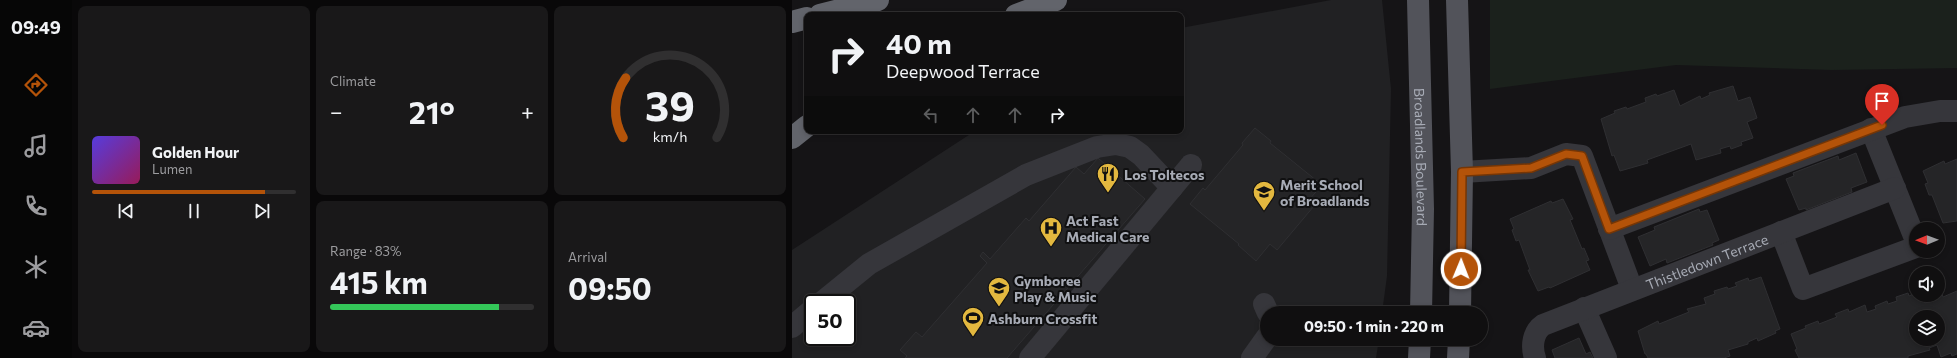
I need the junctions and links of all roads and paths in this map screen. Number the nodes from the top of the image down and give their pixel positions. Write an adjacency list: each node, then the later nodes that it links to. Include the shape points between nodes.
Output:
1 (878, 0): 5 (highway)
2 (1056, 0): 6 (highway)
3 (1418, 0): 23 (main road, Broadlands Boulevard, via 1423,209)
4 (1457, 0): 14 (main road)
5 (832, 12)
6 (1024, 12)
7 (804, 19): 8 (highway)
8 (792, 22)
9 (1957, 111): 11 (street, via 1940,111 1905,118)
10 (804, 128): 12 (highway)
11 (1871, 129): 16 (street); 18 (street)
12 (792, 138)
13 (1191, 165): 15 (street)
14 (1462, 172): 18 (street, Thistledown Terrace, via 1531,168 1566,154 1582,156); 24 (main road)
15 (1172, 188): 22 (street, via 1130,147 1116,144 1097,147 1026,175 869,264); 31 (street)
16 (1895, 188): 17 (street); 19 (street, Thistledown Terrace)
17 (1909, 223)
18 (1609, 229): 21 (street, Thistledown Terrace)
19 (1781, 232): 20 (street, Thistledown Terrace, via 1803,289); 21 (street, Thistledown Terrace)
20 (1909, 250)
21 (1632, 289): 25 (street, Thistledown Terrace)
22 (832, 294)
23 (1421, 306)
24 (1460, 306)
25 (1584, 308): 35 (street, Thistledown Terrace, via 1537,330 1533,344); 36 (street)
26 (804, 317): 27 (street)
27 (792, 327)
28 (1261, 346): 32 (street)
29 (1419, 346): 33 (main road)
30 (1459, 346): 34 (main road)
31 (1030, 358)
32 (1252, 358)
33 (1418, 358)
34 (1458, 358)
35 (1534, 358)
36 (1606, 358)

